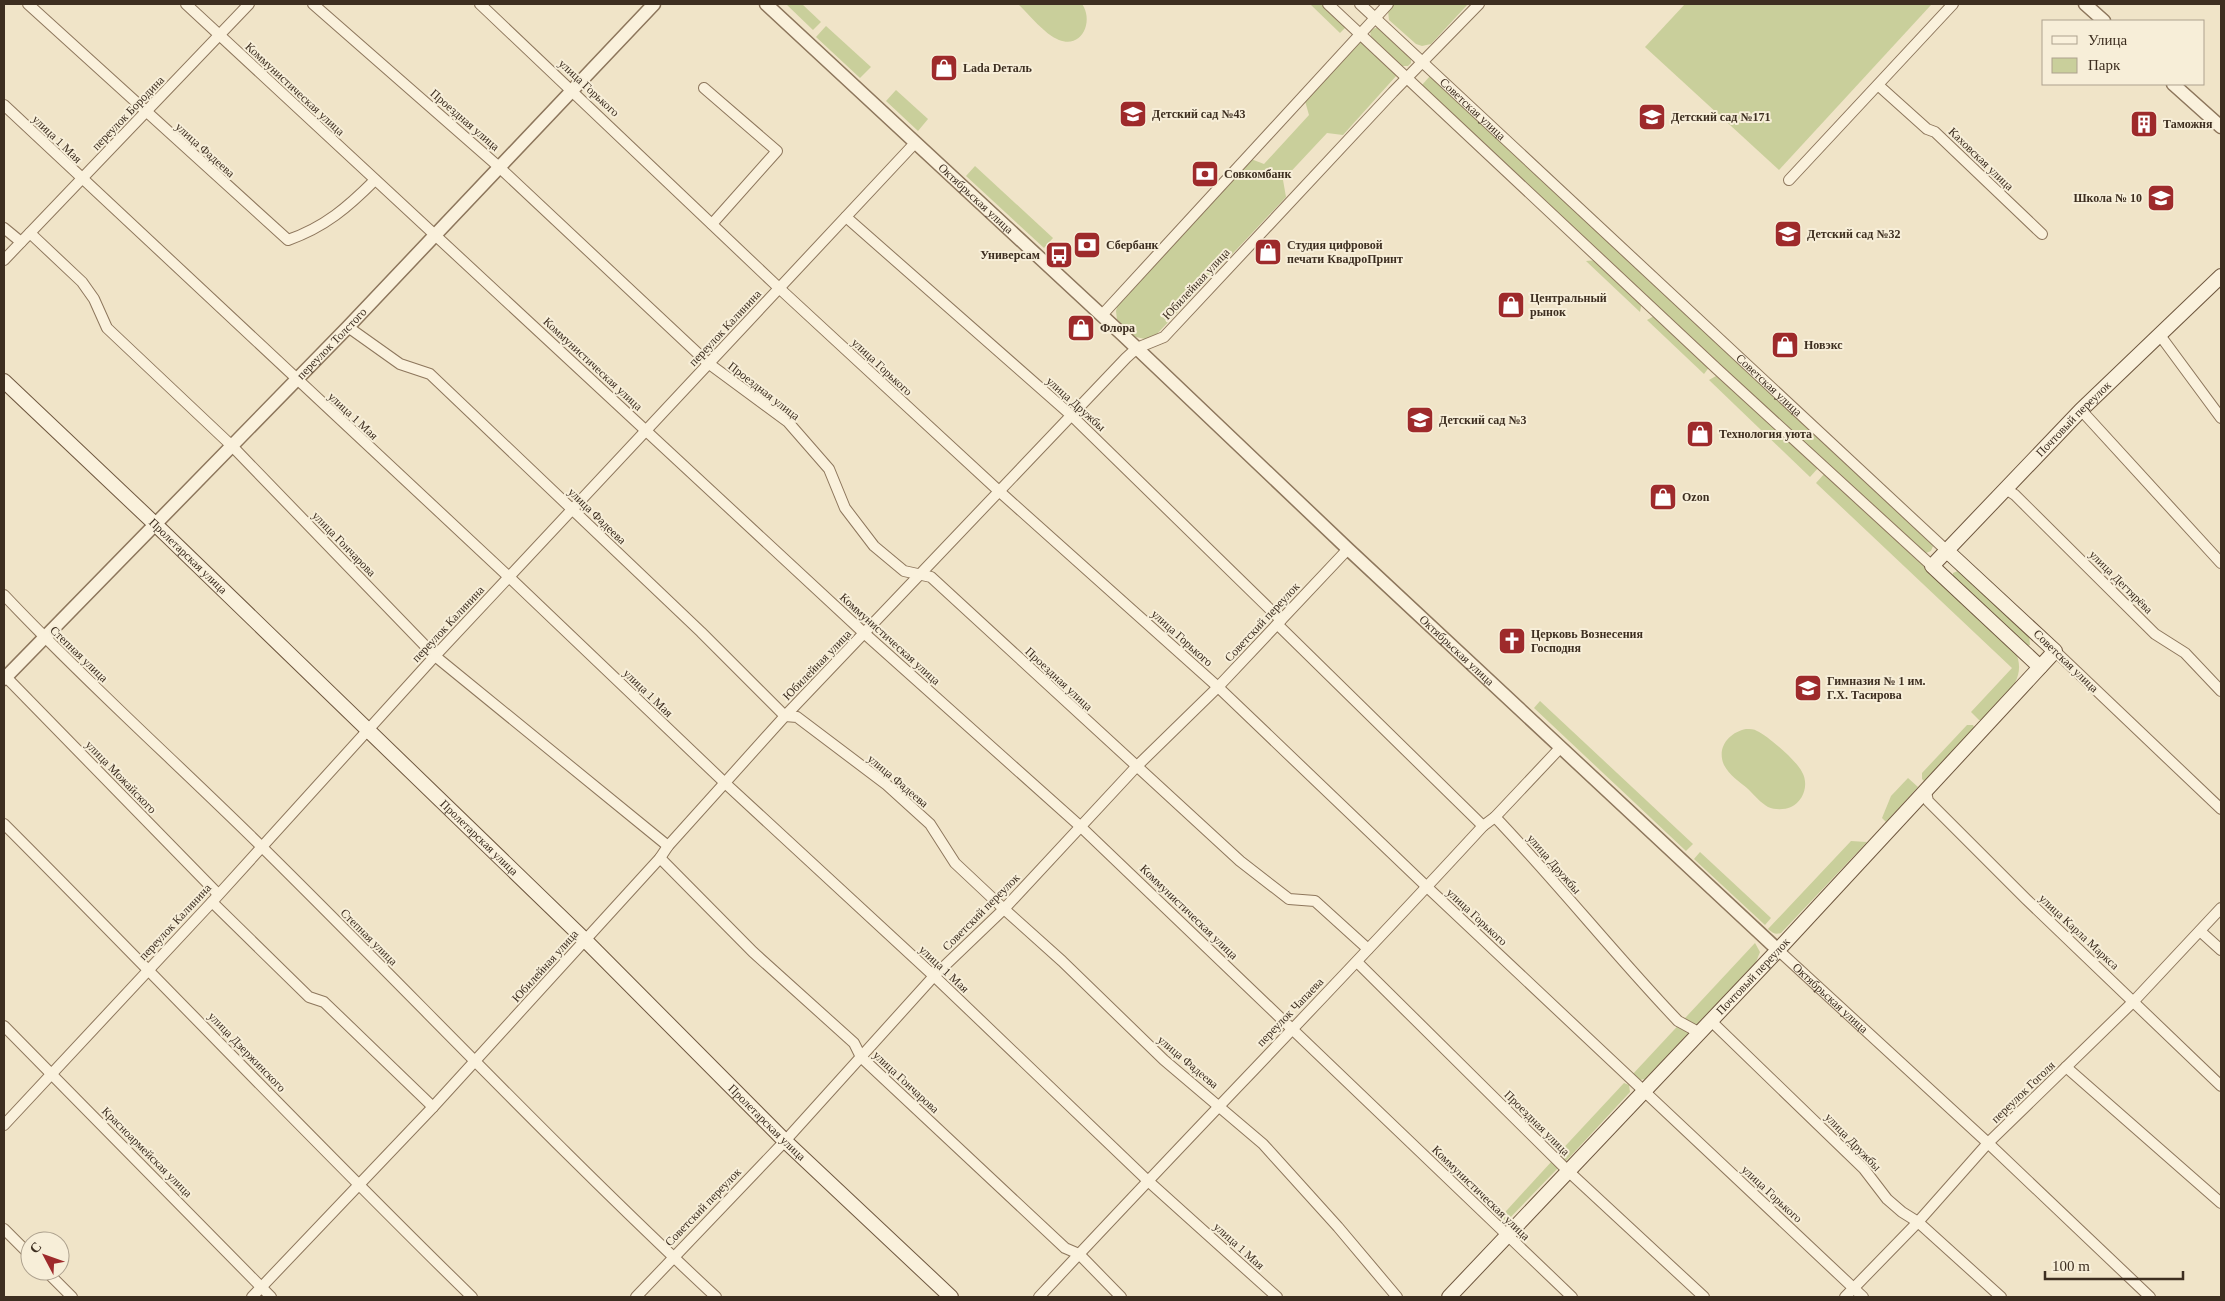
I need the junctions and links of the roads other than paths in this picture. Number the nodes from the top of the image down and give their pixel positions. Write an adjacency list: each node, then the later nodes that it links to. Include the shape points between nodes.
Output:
1 (28, 4): 25 (street, улица Фадеева)
2 (186, 4): 17 (street, Коммунистическая улица)
3 (249, 4): 17 (street, переулок Бородина)
4 (313, 4): 28 (street, Проездная улица)
5 (480, 4): 23 (street, улица Горького)
6 (654, 4): 23 (street, переулок Толстого)
7 (766, 4): 27 (street, Октябрьская улица)
8 (1328, 4): 16 (street, Советская улица)
9 (1360, 4): 14 (street, Советская улица)
10 (1388, 4): 14 (street)
11 (1478, 4): 18 (street, Юбилейная улица)
12 (1953, 4): 20 (street)
13 (2085, 4): 15 (street)
14 (1375, 18): 16 (street); 18 (street, Советская улица)
15 (2103, 20)
16 (1360, 33): 19 (street, Советская улица); 42 (street)
17 (219, 35): 25 (street, переулок Бородина); 30 (street, Коммунистическая улица)
18 (1423, 61): 19 (street, Юбилейная улица); 59 (street, Советская улица)
19 (1407, 78): 45 (street, Юбилейная улица, via 1164,337); 61 (street, Советская улица)
20 (1878, 85): 31 (street); 37 (street, Каховская улица, via 1927,129 1935,132)
21 (2174, 85): 26 (street)
22 (704, 88): 33 (street, via 777,151)
23 (572, 89): 28 (street, переулок Толстого); 33 (street, улица Горького)
24 (4, 105): 29 (street, улица 1 Мая)
25 (145, 112): 29 (street, переулок Бородина); 30 (street, улица Фадеева, via 288,240 306,234 336,216)
26 (2221, 127)
27 (914, 143): 32 (street, переулок Калинина); 42 (street, Октябрьская улица)
28 (499, 167): 36 (street, переулок Толстого); 46 (street, Проездная улица)
29 (82, 179): 35 (street, переулок Бородина); 47 (street, улица 1 Мая)
30 (375, 180): 36 (street, Коммунистическая улица)
31 (1789, 180)
32 (846, 217): 41 (street, переулок Калинина); 50 (street, улица Дружбы)
33 (712, 224): 41 (street, улица Горького)
34 (4, 228): 38 (street)
35 (30, 232): 38 (street, переулок Бородина); 53 (street, улица Гончарова, via 82,282 107,328)
36 (434, 234): 43 (street, переулок Толстого); 52 (street, Коммунистическая улица)
37 (2042, 234)
38 (21, 242): 39 (street, переулок Бородина)
39 (4, 260)
40 (2221, 276): 44 (main road, Почтовый переулок)
41 (779, 288): 46 (street, переулок Калинина); 55 (street, улица Горького)
42 (1102, 315): 45 (street, Октябрьская улица)
43 (348, 327): 47 (street, переулок Толстого); 56 (street, улица Фадеева, via 400,364 430,374)
44 (2159, 334): 49 (main road, Почтовый переулок); 51 (street)
45 (1137, 348): 50 (street, Юбилейная улица); 58 (street, Октябрьская улица)
46 (708, 363): 52 (street, переулок Калинина); 62 (street, Проездная улица, via 788,422 829,469 845,508 874,546 904,571)
47 (296, 379): 53 (street, переулок Толстого); 63 (street, улица 1 Мая)
48 (4, 381): 57 (main road, Пролетарская улица)
49 (2081, 410): 54 (main road, Почтовый переулок); 60 (street)
50 (1071, 415): 55 (street, Юбилейная улица); 65 (street, улица Дружбы)
51 (2221, 418)
52 (646, 431): 56 (street, переулок Калинина); 66 (street, Коммунистическая улица)
53 (232, 446): 57 (street, переулок Толстого); 69 (street, улица Гончарова)
54 (2006, 489): 59 (main road, Почтовый переулок); 73 (street, улица Дегтярёва, via 2156,634 2185,653)
55 (1000, 492): 62 (street, Юбилейная улица); 72 (street, улица Горького)
56 (572, 510): 63 (street, переулок Калинина); 74 (street, улица Фадеева)
57 (156, 525): 67 (street, переулок Толстого); 75 (main road, Пролетарская улица)
58 (1348, 549): 65 (street, Советский переулок); 76 (street, Октябрьская улица)
59 (1946, 550): 61 (main road, Почтовый переулок); 68 (main road, Советская улица)
60 (2221, 563)
61 (1932, 566): 70 (main road, Советская улица)
62 (918, 575): 66 (street, Юбилейная улица); 77 (street, Проездная улица, via 931,577)
63 (509, 577): 69 (street, переулок Калинина); 78 (street, улица 1 Мая)
64 (4, 595): 67 (street, Степная улица)
65 (1280, 622): 72 (street, Советский переулок); 83 (street, улица Дружбы)
66 (864, 633): 74 (street, Юбилейная улица); 84 (street, Коммунистическая улица)
67 (44, 638): 71 (street, переулок Толстого); 85 (street, Степная улица)
68 (2055, 651): 70 (main road, Почтовый переулок); 80 (street, Советская улица)
69 (435, 656): 75 (street, переулок Калинина); 86 (street, улица Гончарова)
70 (2040, 667): 79 (main road, Почтовый переулок)
71 (5, 678): 89 (street, улица Можайского)
72 (1218, 687): 77 (street, Советский переулок); 88 (street, улица Горького)
73 (2221, 690)
74 (786, 716): 78 (street, Юбилейная улица); 91 (street, улица Фадеева, via 797,717 888,785 930,824 955,863)
75 (368, 729): 85 (street, переулок Калинина); 93 (main road, Пролетарская улица)
76 (1562, 747): 81 (street, переулок Чапаева); 95 (street, Октябрьская улица)
77 (1136, 767): 84 (street, Советский переулок); 94 (street, Проездная улица, via 1240,861 1289,899 1315,901)
78 (725, 784): 86 (street, Юбилейная улица); 99 (street, улица 1 Мая)
79 (1926, 792): 95 (main road, Почтовый переулок); 100 (street, улица Карла Маркса, via 1928,801)
80 (2221, 809)
81 (1495, 817): 83 (street, переулок Чапаева); 104 (street, улица Дружбы, via 1678,1022)
82 (4, 824): 98 (street, улица Дзержинского)
83 (1483, 826): 88 (street, переулок Чапаева)
84 (1081, 827): 91 (street, Советский переулок); 103 (street, Коммунистическая улица)
85 (262, 846): 89 (street, переулок Калинина); 106 (street, Степная улица)
86 (668, 846): 87 (street, Юбилейная улица)
87 (660, 858): 93 (street, Юбилейная улица); 105 (street, улица Гончарова, via 753,952 854,1043)
88 (1427, 887): 94 (street, переулок Чапаева); 110 (street, улица Горького)
89 (215, 898): 98 (street, переулок Калинина); 112 (street, улица Можайского, via 309,997 324,1002)
90 (2221, 908): 92 (street, переулок Гоголя)
91 (1004, 909): 99 (street, Советский переулок); 111 (street, улица Фадеева, via 1164,1060)
92 (2200, 931): 96 (street); 100 (street, переулок Гоголя)
93 (585, 940): 106 (street, Юбилейная улица); 114 (main road, Пролетарская улица)
94 (1368, 949): 97 (street, переулок Чапаева)
95 (1778, 950): 101 (main road, Почтовый переулок); 115 (street, Октябрьская улица)
96 (2221, 950)
97 (1357, 962): 103 (street, переулок Чапаева); 116 (street, Проездная улица)
98 (148, 968): 108 (street, переулок Калинина); 118 (street, улица Дзержинского)
99 (934, 976): 105 (street, Советский переулок); 117 (street, улица 1 Мая)
100 (2134, 1001): 107 (street, переулок Гоголя); 109 (street, улица Карла Маркса)
101 (1711, 1021): 104 (main road, Почтовый переулок); 120 (street, улица Дружбы, via 1864,1170 1887,1199)
102 (4, 1026): 108 (street, Красноармейская улица)
103 (1292, 1028): 111 (street, переулок Чапаева); 122 (street, Коммунистическая улица)
104 (1700, 1033): 110 (main road, Почтовый переулок)
105 (861, 1057): 114 (street, Советский переулок); 124 (street, улица Гончарова, via 1066,1248)
106 (475, 1061): 112 (street, Юбилейная улица); 125 (street, Степная улица)
107 (2066, 1067): 115 (street, переулок Гоголя); 119 (street)
108 (51, 1073): 113 (street, переулок Калинина); 127 (street, Красноармейская улица)
109 (2221, 1086)
110 (1643, 1090): 116 (main road, Почтовый переулок); 128 (street, улица Горького)
111 (1219, 1104): 117 (street, переулок Чапаева); 139 (street, улица Фадеева, via 1287,1169)
112 (433, 1107): 118 (street, Юбилейная улица)
113 (4, 1125)
114 (785, 1141): 125 (street, Советский переулок); 135 (main road, Пролетарская улица)
115 (1988, 1143): 120 (street, переулок Гоголя); 146 (street, Октябрьская улица)
116 (1568, 1171): 122 (main road, Почтовый переулок); 142 (street, Проездная улица)
117 (1147, 1180): 124 (street, переулок Чапаева); 138 (street, улица 1 Мая)
118 (358, 1185): 127 (street, Юбилейная улица); 132 (street, улица Дзержинского)
119 (2221, 1203)
120 (1918, 1222): 128 (street, переулок Гоголя); 145 (street, улица Дружбы)
121 (4, 1229): 123 (street)
122 (1507, 1236): 140 (main road, Почтовый переулок); 141 (street, Коммунистическая улица)
123 (20, 1245)
124 (1079, 1254): 136 (street, переулок Чапаева); 137 (street, улица Гончарова)
125 (673, 1257): 133 (street, Советский переулок); 134 (street, Степная улица)
126 (56, 1281): 129 (street)
127 (262, 1286): 130 (street, Юбилейная улица); 131 (street, Красноармейская улица)
128 (1854, 1288): 143 (street, переулок Гоголя); 144 (street, улица Горького)
129 (72, 1297)
130 (252, 1297)
131 (271, 1297)
132 (472, 1297)
133 (636, 1297)
134 (716, 1297)
135 (951, 1297)
136 (1039, 1297)
137 (1121, 1297)
138 (1277, 1297)
139 (1397, 1297)
140 (1449, 1297)
141 (1572, 1297)
142 (1704, 1297)
143 (1845, 1297)
144 (1863, 1297)
145 (2001, 1297)
146 (2150, 1297)

